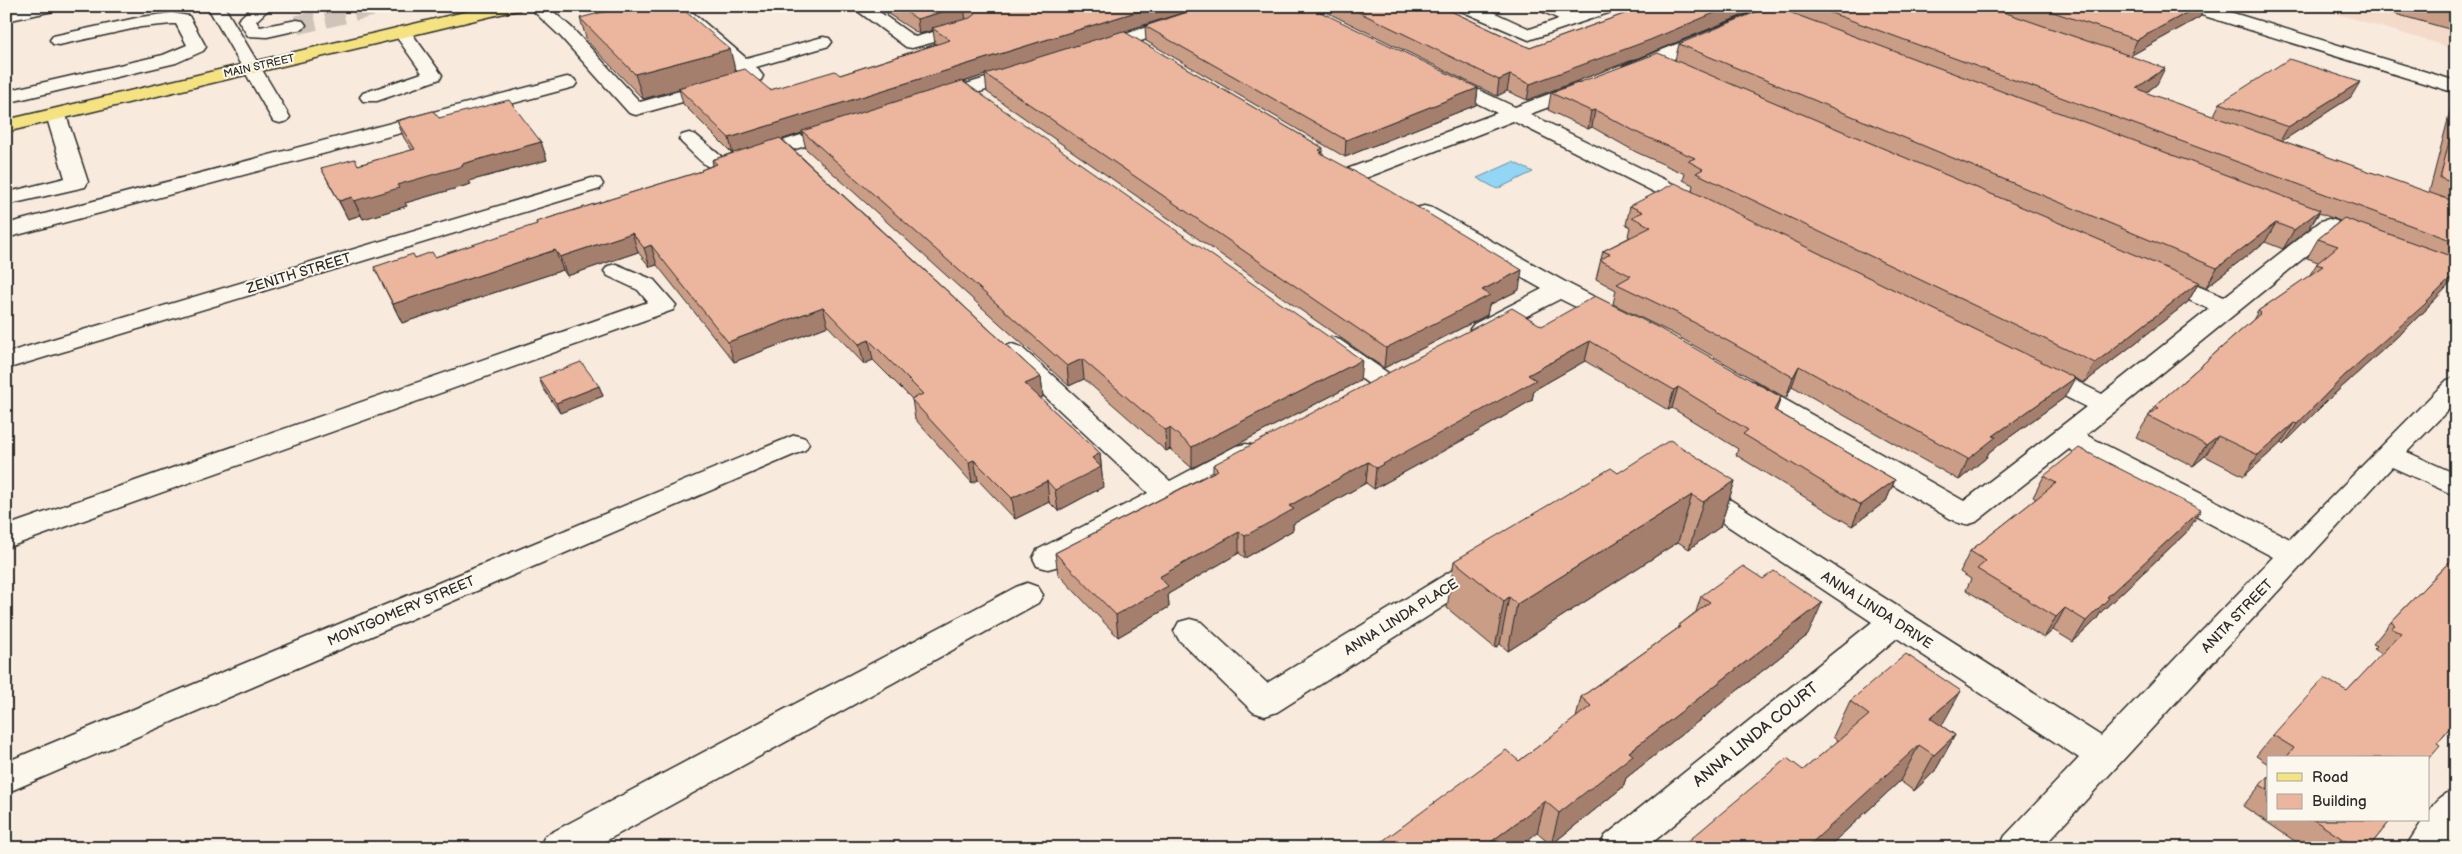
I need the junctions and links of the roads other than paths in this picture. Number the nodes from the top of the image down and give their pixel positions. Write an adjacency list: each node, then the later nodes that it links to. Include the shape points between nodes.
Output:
1 (52, 6): 14 (street)
2 (215, 6): 27 (street)
3 (264, 6): 4 (street, via 247,20 254,32 290,27 281,21)
4 (296, 6)
5 (513, 6): 18 (main road, MAIN STREET)
6 (536, 6): 25 (street, via 575,30 636,110 754,76)
7 (674, 6): 25 (street)
8 (859, 6): 17 (street, via 912,43)
9 (1229, 6): 20 (street)
10 (1465, 6): 16 (street, via 1529,34)
11 (1545, 6): 16 (street)
12 (1611, 6): 16 (street)
13 (2191, 6): 31 (street)
14 (6, 16)
15 (1790, 16): 24 (street, via 1766,14)
16 (1575, 19)
17 (966, 28)
18 (402, 32): 27 (main road, MAIN STREET); 34 (street, via 433,75)
19 (59, 40): 33 (street, via 177,18 183,20 197,47 169,59)
20 (1127, 40): 22 (street); 23 (street)
21 (823, 42): 25 (street)
22 (1080, 55)
23 (1152, 55)
24 (1654, 61): 29 (street); 37 (street)
25 (743, 65)
26 (1043, 66): 32 (street)
27 (250, 68): 38 (main road, MAIN STREET); 39 (street)
28 (1425, 71): 37 (street)
29 (1681, 73)
30 (567, 83): 51 (street)
31 (2456, 87)
32 (968, 89): 35 (street); 36 (street)
33 (6, 97)
34 (370, 97)
35 (920, 104)
36 (992, 107)
37 (1512, 114): 46 (street, via 1346,169); 49 (street)
38 (56, 115): 41 (main road, MAIN STREET); 47 (street, via 77,182 7,199)
39 (280, 117)
40 (854, 124): 43 (street)
41 (6, 126)
42 (689, 139): 43 (street, via 713,170)
43 (787, 145): 44 (street)
44 (809, 165)
45 (592, 184): 60 (street, ZENITH STREET)
46 (1380, 188)
47 (6, 196)
48 (1406, 203): 54 (street)
49 (1716, 214)
50 (2329, 226): 55 (street)
51 (6, 231)
52 (2135, 268): 55 (street)
53 (616, 271): 75 (street, via 646,285 664,305)
54 (1560, 289): 56 (street); 59 (street)
55 (2226, 307): 67 (street)
56 (1636, 327)
57 (1317, 336): 64 (street)
58 (999, 340): 74 (street)
59 (1458, 342)
60 (6, 361)
61 (2017, 362): 67 (street)
62 (1408, 368): 64 (street)
63 (1730, 379): 68 (street, via 1966,515)
64 (1382, 381): 66 (street)
65 (2456, 386): 71 (street, ANITA STREET)
66 (1356, 395)
67 (2105, 406): 68 (street)
68 (2068, 437): 77 (street)
69 (1270, 440): 74 (street)
70 (795, 444): 83 (street, MONTGOMERY STREET)
71 (2388, 454): 73 (street); 77 (street, ANITA STREET)
72 (1667, 472): 80 (street, ANNA LINDA DRIVE)
73 (2456, 486)
74 (1167, 494): 78 (street)
75 (6, 537)
76 (1508, 550): 81 (street, ANNA LINDA PLACE, via 1265,702)
77 (2295, 555): 82 (street, ANITA STREET)
78 (1048, 558)
79 (1027, 595): 85 (street)
80 (1894, 622): 82 (street, ANNA LINDA DRIVE); 86 (street, ANNA LINDA COURT)
81 (1190, 631)
82 (2104, 756): 87 (street, ANITA STREET)
83 (6, 778)
84 (2454, 813): 88 (street)
85 (558, 848)
86 (1618, 848)
87 (2018, 848)
88 (2424, 848)

